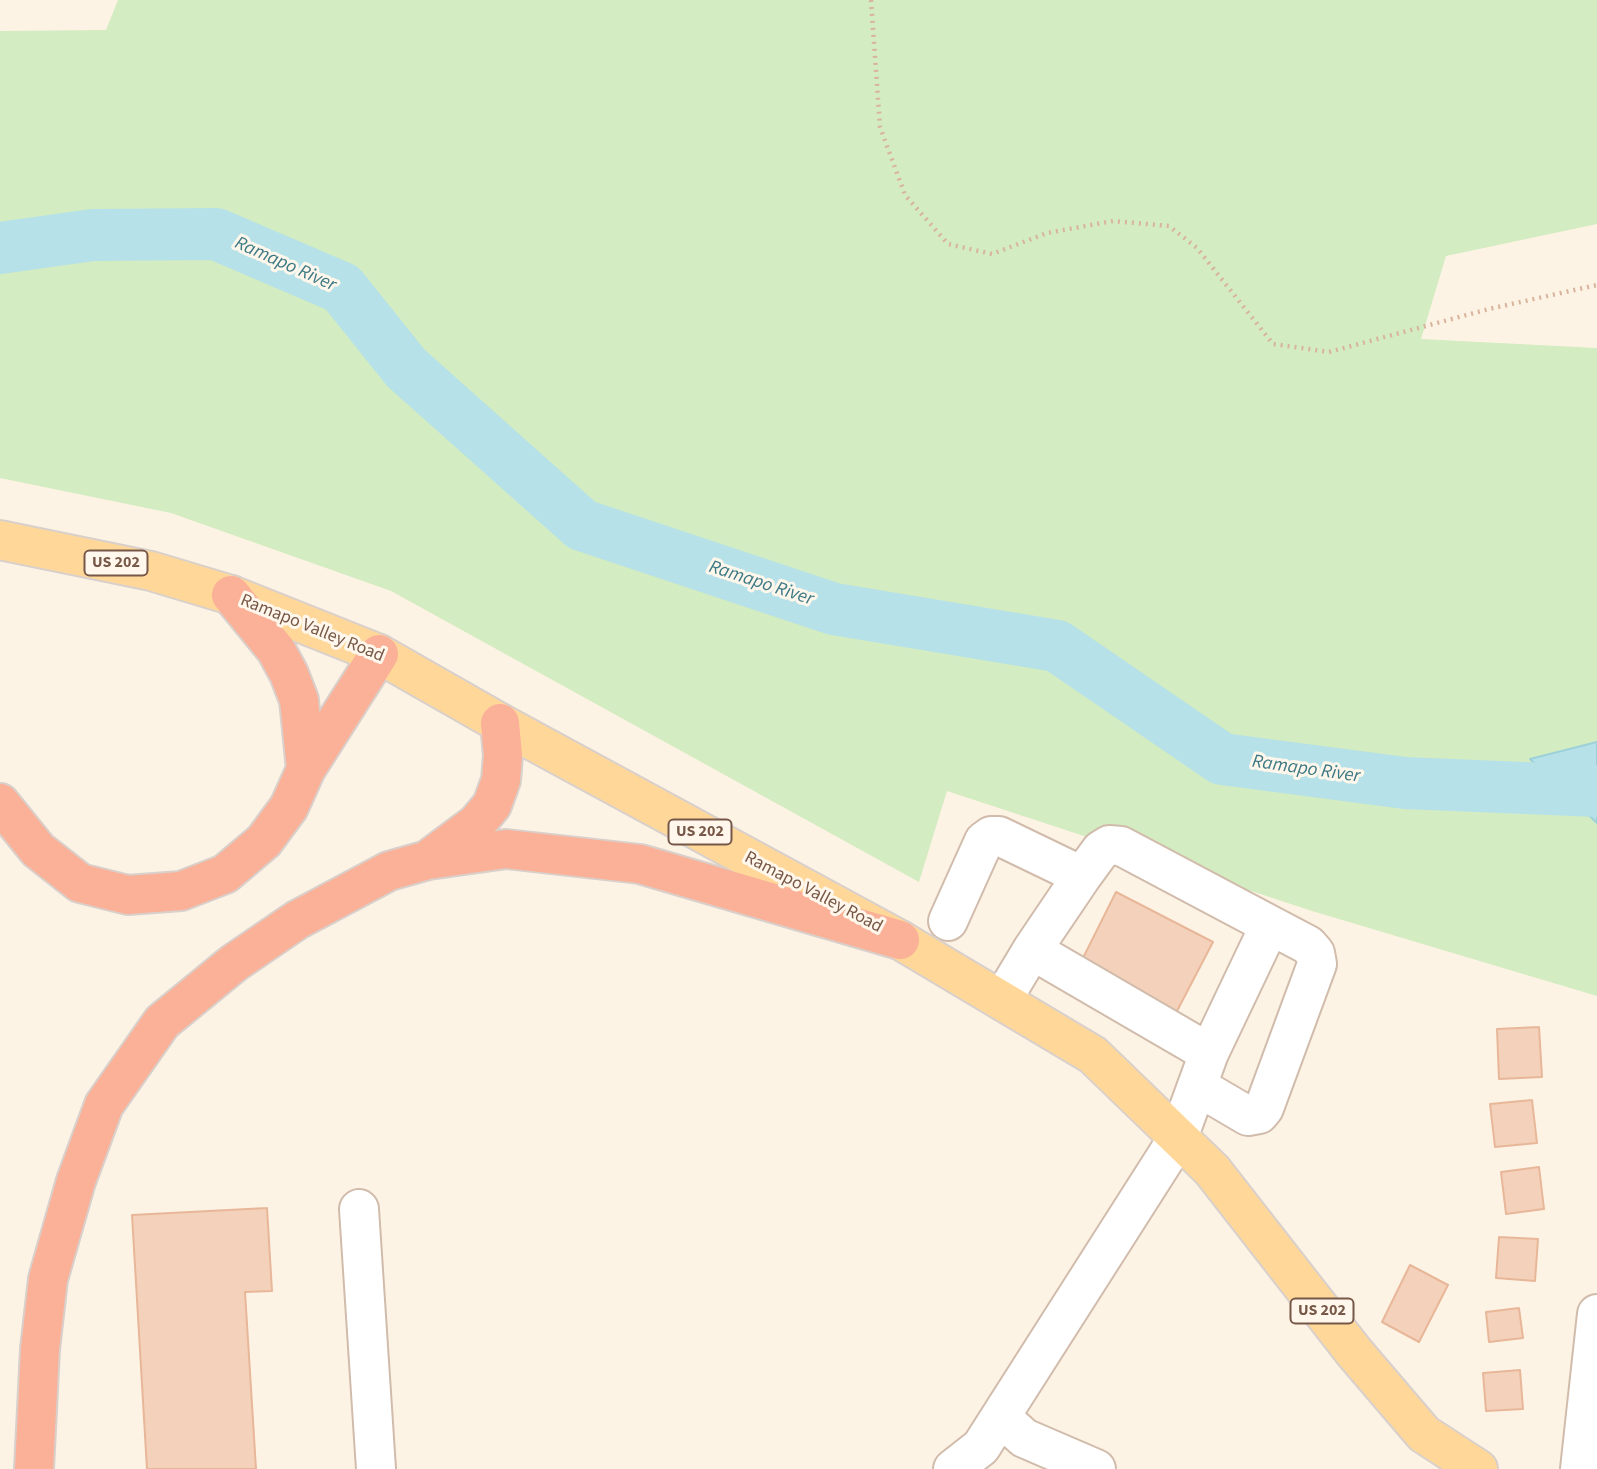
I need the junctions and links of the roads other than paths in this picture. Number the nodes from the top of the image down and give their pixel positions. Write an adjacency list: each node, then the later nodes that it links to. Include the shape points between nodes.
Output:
1 (0, 540): 2 (main road, Ramapo Valley Road / US 202, via 151,571)
2 (231, 595): 3 (main road, Ramapo Valley Road / US 202); 5 (highway, via 276,650 289,674 299,700)
3 (379, 654): 4 (main road, Ramapo Valley Road / US 202); 5 (highway)
4 (500, 723): 7 (highway, via 501,780 492,805 477,823); 11 (main road, Ramapo Valley Road / US 202)
5 (306, 769): 6 (highway, via 289,807 264,841 225,874 181,891 128,895 80,883 38,850)
6 (0, 803)
7 (428, 860): 11 (highway, via 506,849 640,864); 20 (highway, via 388,872 297,920 234,963 162,1022 104,1105 48,1279)
8 (1082, 876): 9 (street, via 991,836 984,841); 10 (street, via 1101,850 1121,846); 12 (street)
9 (948, 921)
10 (1270, 925): 14 (street); 14 (street, via 1308,945 1317,964 1264,1108 1248,1116)
11 (900, 940): 13 (main road, Ramapo Valley Road / US 202)
12 (1032, 950): 13 (street); 14 (street)
13 (1002, 1000): 15 (main road, Ramapo Valley Road / US 202, via 1093,1055)
14 (1203, 1070): 15 (street)
15 (1178, 1138): 18 (street); 19 (main road, Ramapo Valley Road / US 202, via 1212,1170 1423,1434)
16 (359, 1209): 21 (street)
17 (1597, 1314): 24 (street)
18 (1001, 1417): 22 (street, via 981,1447); 23 (street, via 1024,1438)
19 (1477, 1468)
20 (34, 1469)
21 (376, 1469)
22 (953, 1469)
23 (1096, 1469)
24 (1580, 1469)

